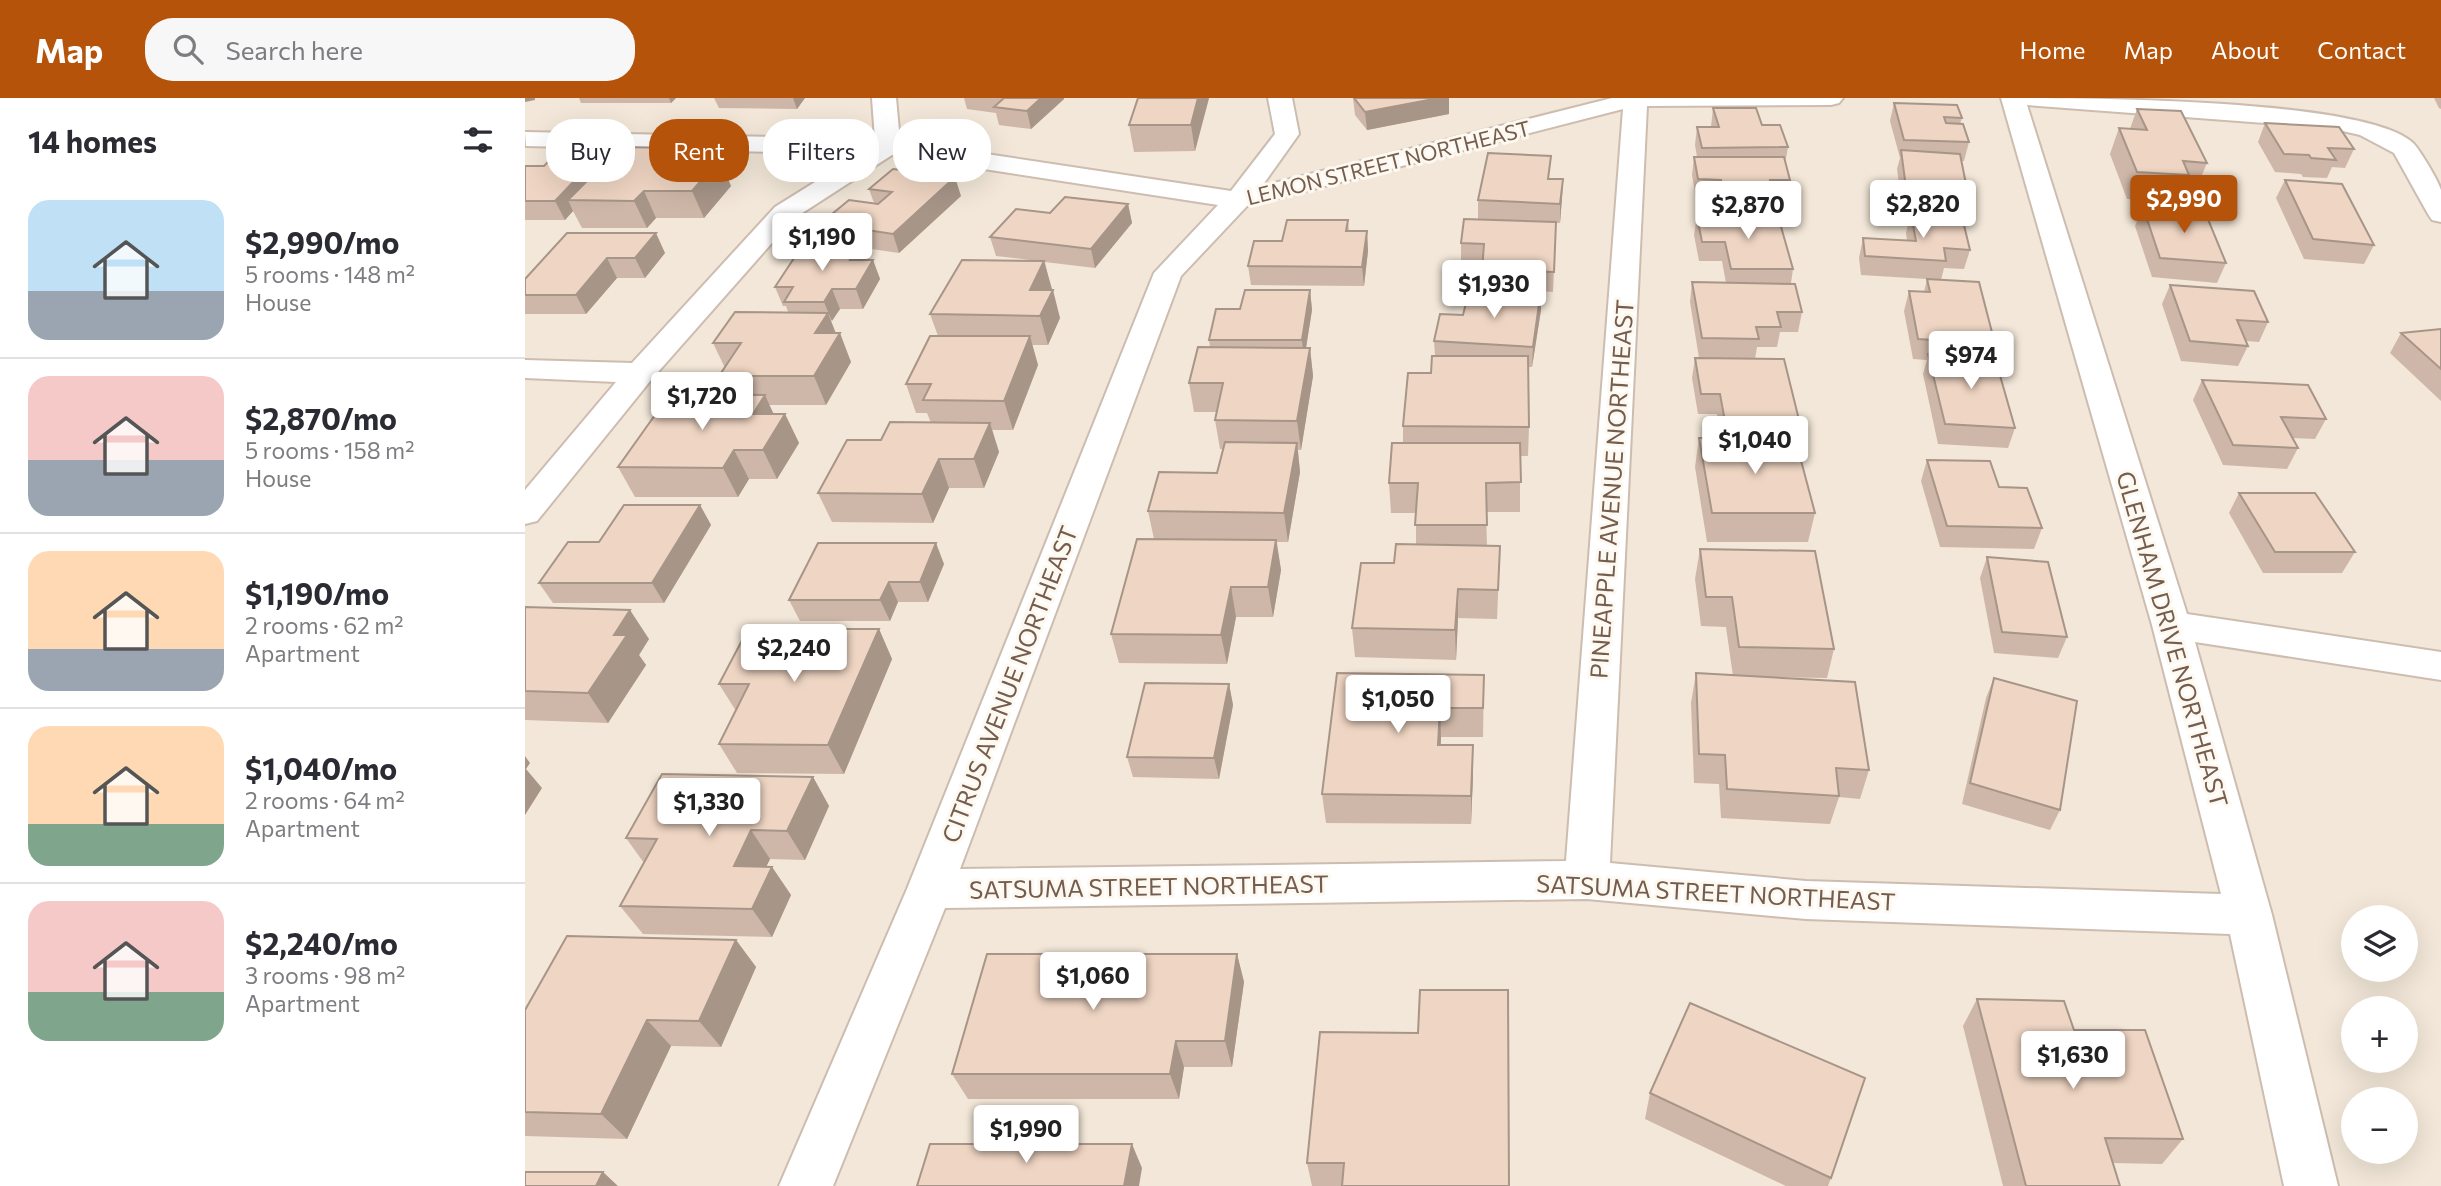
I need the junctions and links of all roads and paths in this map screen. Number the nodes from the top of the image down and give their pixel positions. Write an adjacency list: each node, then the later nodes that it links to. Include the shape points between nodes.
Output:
1 (884, 98): 8 (street)
2 (1280, 98): 9 (street, CITRUS AVENUE NORTHEAST, via 1287,134)
3 (1636, 98): 4 (street, LEMON STREET NORTHEAST); 9 (street, LEMON STREET NORTHEAST); 16 (street, PINEAPPLE AVENUE NORTHEAST)
4 (1831, 98)
5 (2013, 98): 14 (street, GLENHAM DRIVE NORTHEAST)
6 (2024, 98): 10 (street, via 2330,121 2368,129 2404,148)
7 (526, 139): 8 (street, LEMON STREET NORTHEAST)
8 (888, 147): 9 (street, LEMON STREET NORTHEAST); 12 (street, via 784,213)
9 (1238, 200): 17 (street, CITRUS AVENUE NORTHEAST, via 1168,273)
10 (2441, 214)
11 (525, 369): 12 (street)
12 (640, 373): 13 (street)
13 (525, 513)
14 (2171, 625): 15 (street); 18 (street, GLENHAM DRIVE NORTHEAST)
15 (2441, 666)
16 (1587, 880): 17 (street, SATSUMA STREET NORTHEAST); 18 (street, SATSUMA STREET NORTHEAST, via 1806,900)
17 (930, 889): 19 (street, CITRUS AVENUE NORTHEAST)
18 (2249, 915): 20 (street, GLENHAM DRIVE NORTHEAST)
19 (806, 1186)
20 (2311, 1186)

